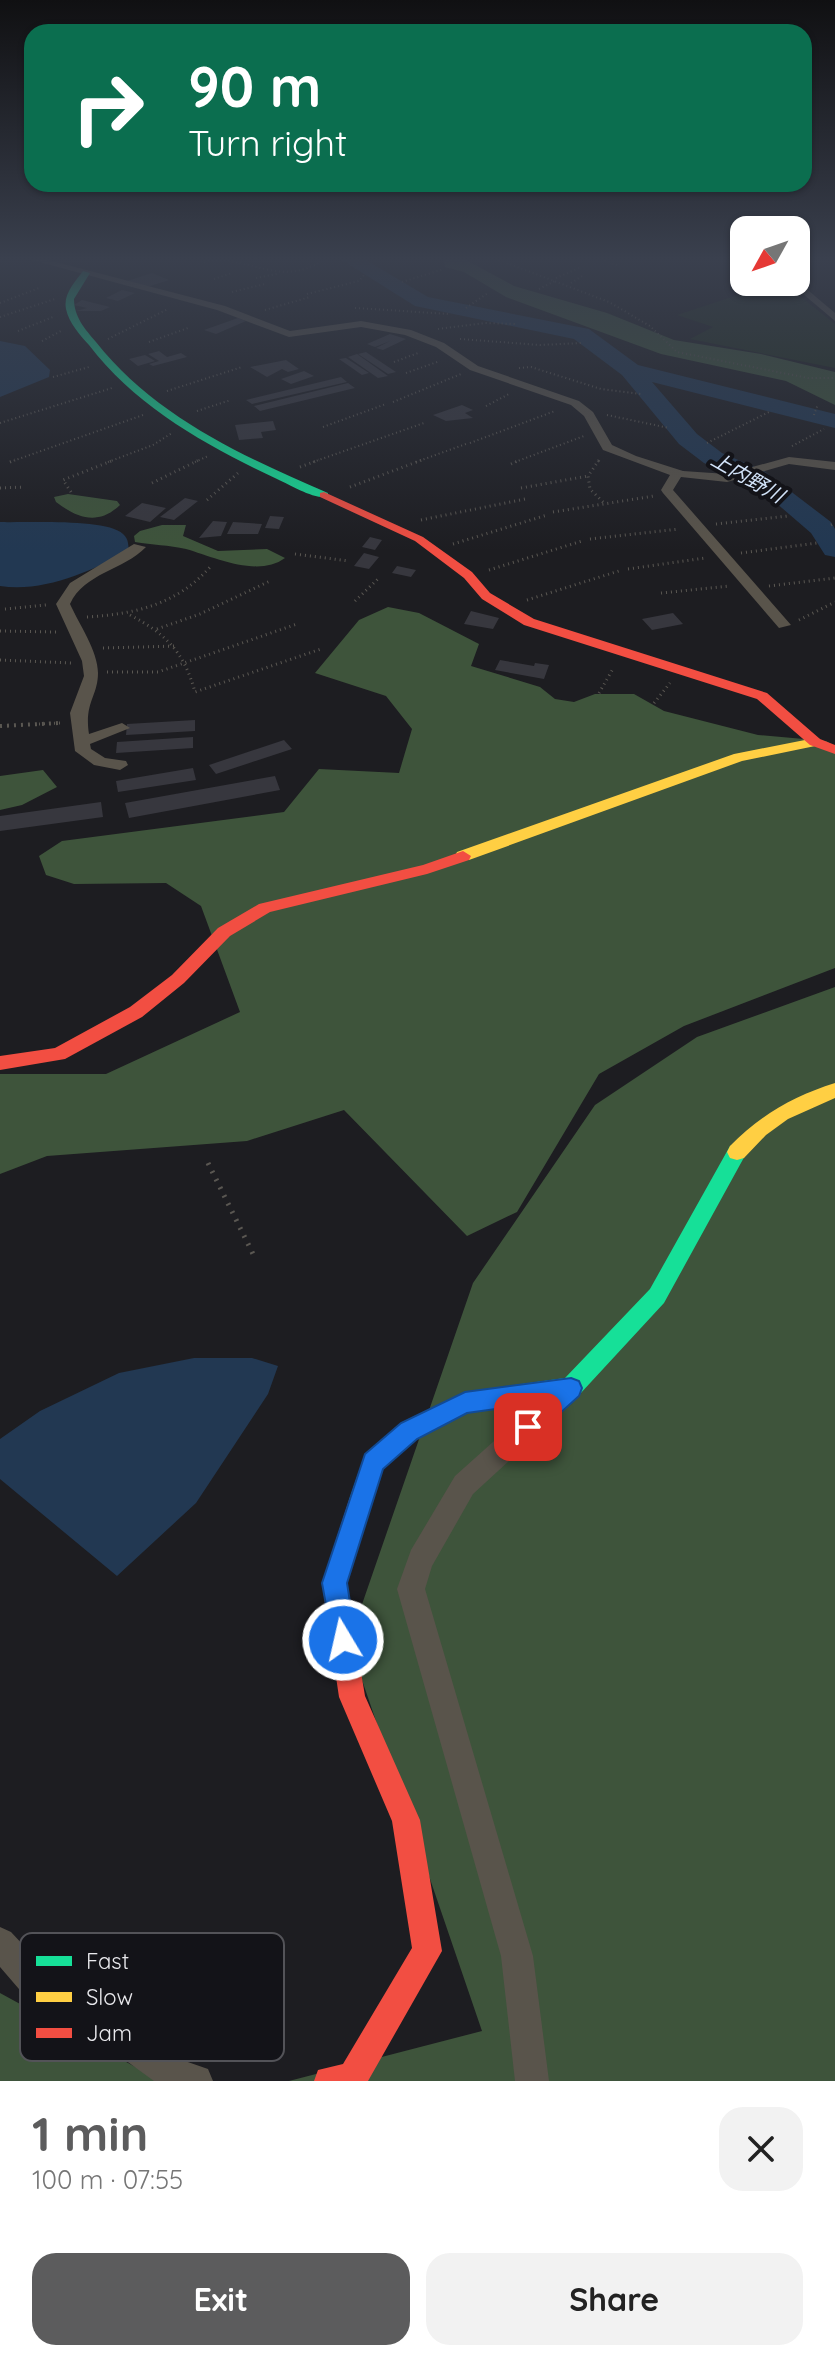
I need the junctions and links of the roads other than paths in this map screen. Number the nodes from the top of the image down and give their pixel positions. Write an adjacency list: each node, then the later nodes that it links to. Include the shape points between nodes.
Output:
1 (104, 357): 9 (street, via 130,386 176,417 275,475 419,539 468,575 486,596 529,622 762,696)
2 (458, 357): 4 (street, via 474,368 575,403 589,414 607,447)
3 (835, 466): 4 (street, via 803,457 725,479)
4 (678, 472): 6 (street, via 667,490)
5 (139, 547): 8 (street, via 70,587 63,604 89,661 91,676 78,713)
6 (788, 624)
7 (122, 728): 8 (street)
8 (83, 741): 11 (street, via 90,758)
9 (815, 742): 10 (street); 12 (street, via 739,757 427,869 265,908 224,932 136,1012 59,1054)
10 (835, 750)
11 (120, 765)
12 (0, 1063)
13 (835, 1090): 14 (street, via 786,1108 760,1126 734,1156 657,1296)
14 (571, 1388): 19 (street, via 465,1403 409,1431 373,1462 352,1521 334,1583 352,1697 406,1820 427,1951 352,2078); 20 (street, via 464,1485 421,1560 411,1589 517,1956)
15 (0, 1943): 16 (street)
16 (20, 1965)
17 (155, 2061): 18 (street, via 174,2075)
18 (196, 2081)
19 (329, 2081)
20 (532, 2081)

